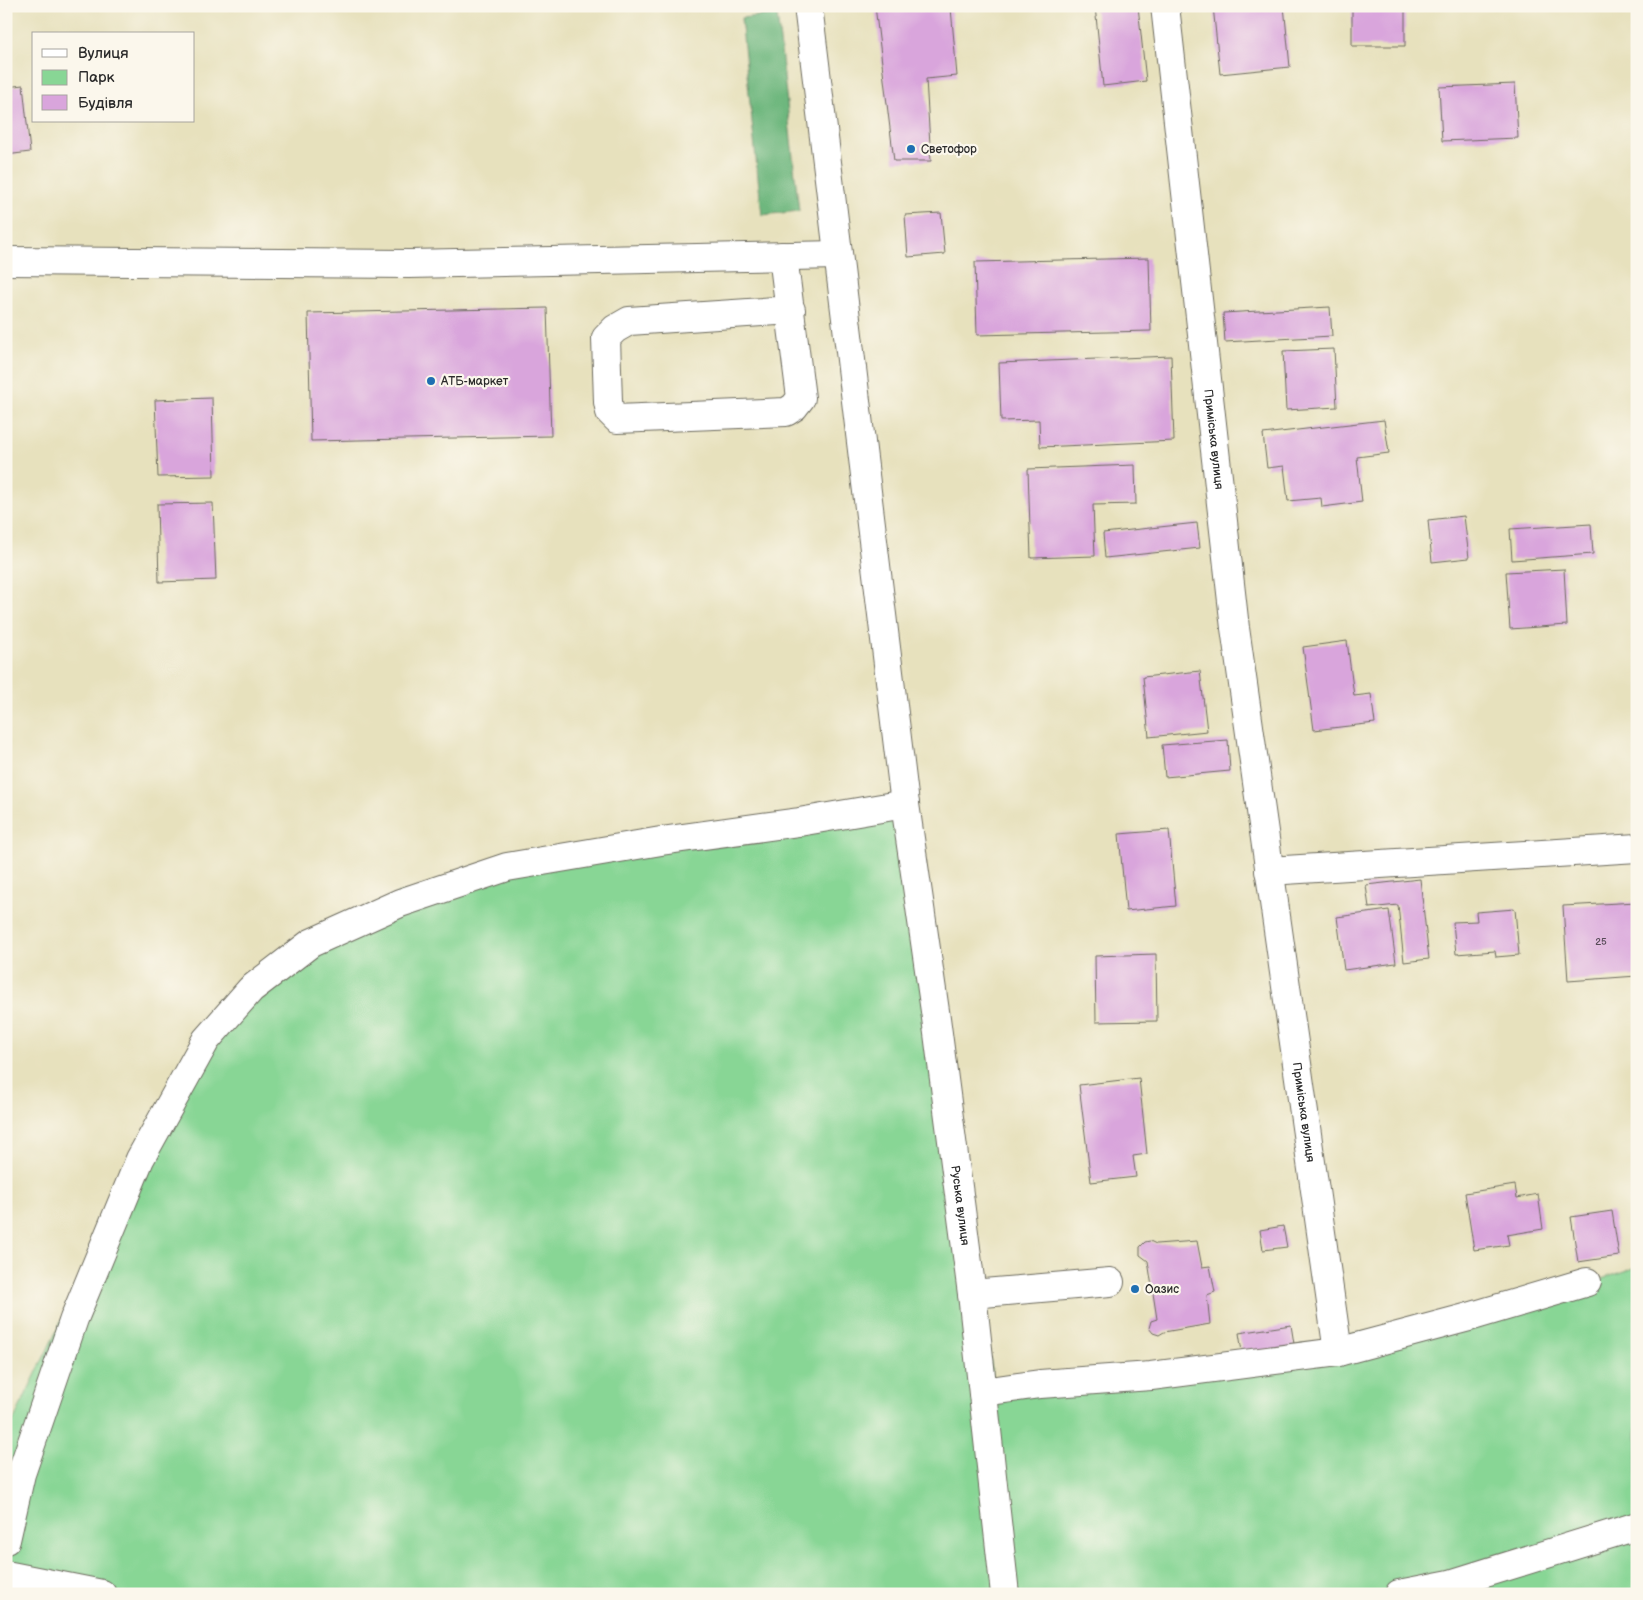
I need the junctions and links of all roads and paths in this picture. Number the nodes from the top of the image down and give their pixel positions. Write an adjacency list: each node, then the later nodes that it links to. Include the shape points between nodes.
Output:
1 (808, 6): 3 (main road, Руська вулиця)
2 (1165, 6): 9 (main road, Приміська вулиця, via 1234,628)
3 (838, 255): 4 (main road); 7 (main road, Руська вулиця)
4 (783, 256): 5 (main road, via 410,264); 6 (main road)
5 (6, 261)
6 (791, 310): 6 (main road, via 629,321 606,338 610,412 617,419 786,412 801,398)
7 (905, 804): 12 (main road, Руська вулиця); 16 (main road, via 507,868 400,903 311,943 251,989 206,1040 140,1159 74,1318 21,1474)
8 (1637, 848): 9 (main road)
9 (1269, 872): 13 (main road, Приміська вулиця)
10 (1110, 1282): 12 (main road)
11 (1587, 1282): 13 (main road)
12 (972, 1294): 14 (main road, Руська вулиця)
13 (1338, 1352): 14 (main road, via 1151,1376 1040,1384)
14 (983, 1392): 19 (main road, Руська вулиця)
15 (1637, 1526): 20 (main road, via 1450,1584)
16 (6, 1540)
17 (6, 1574): 18 (main road)
18 (102, 1594)
19 (1005, 1594)
20 (1399, 1594)

